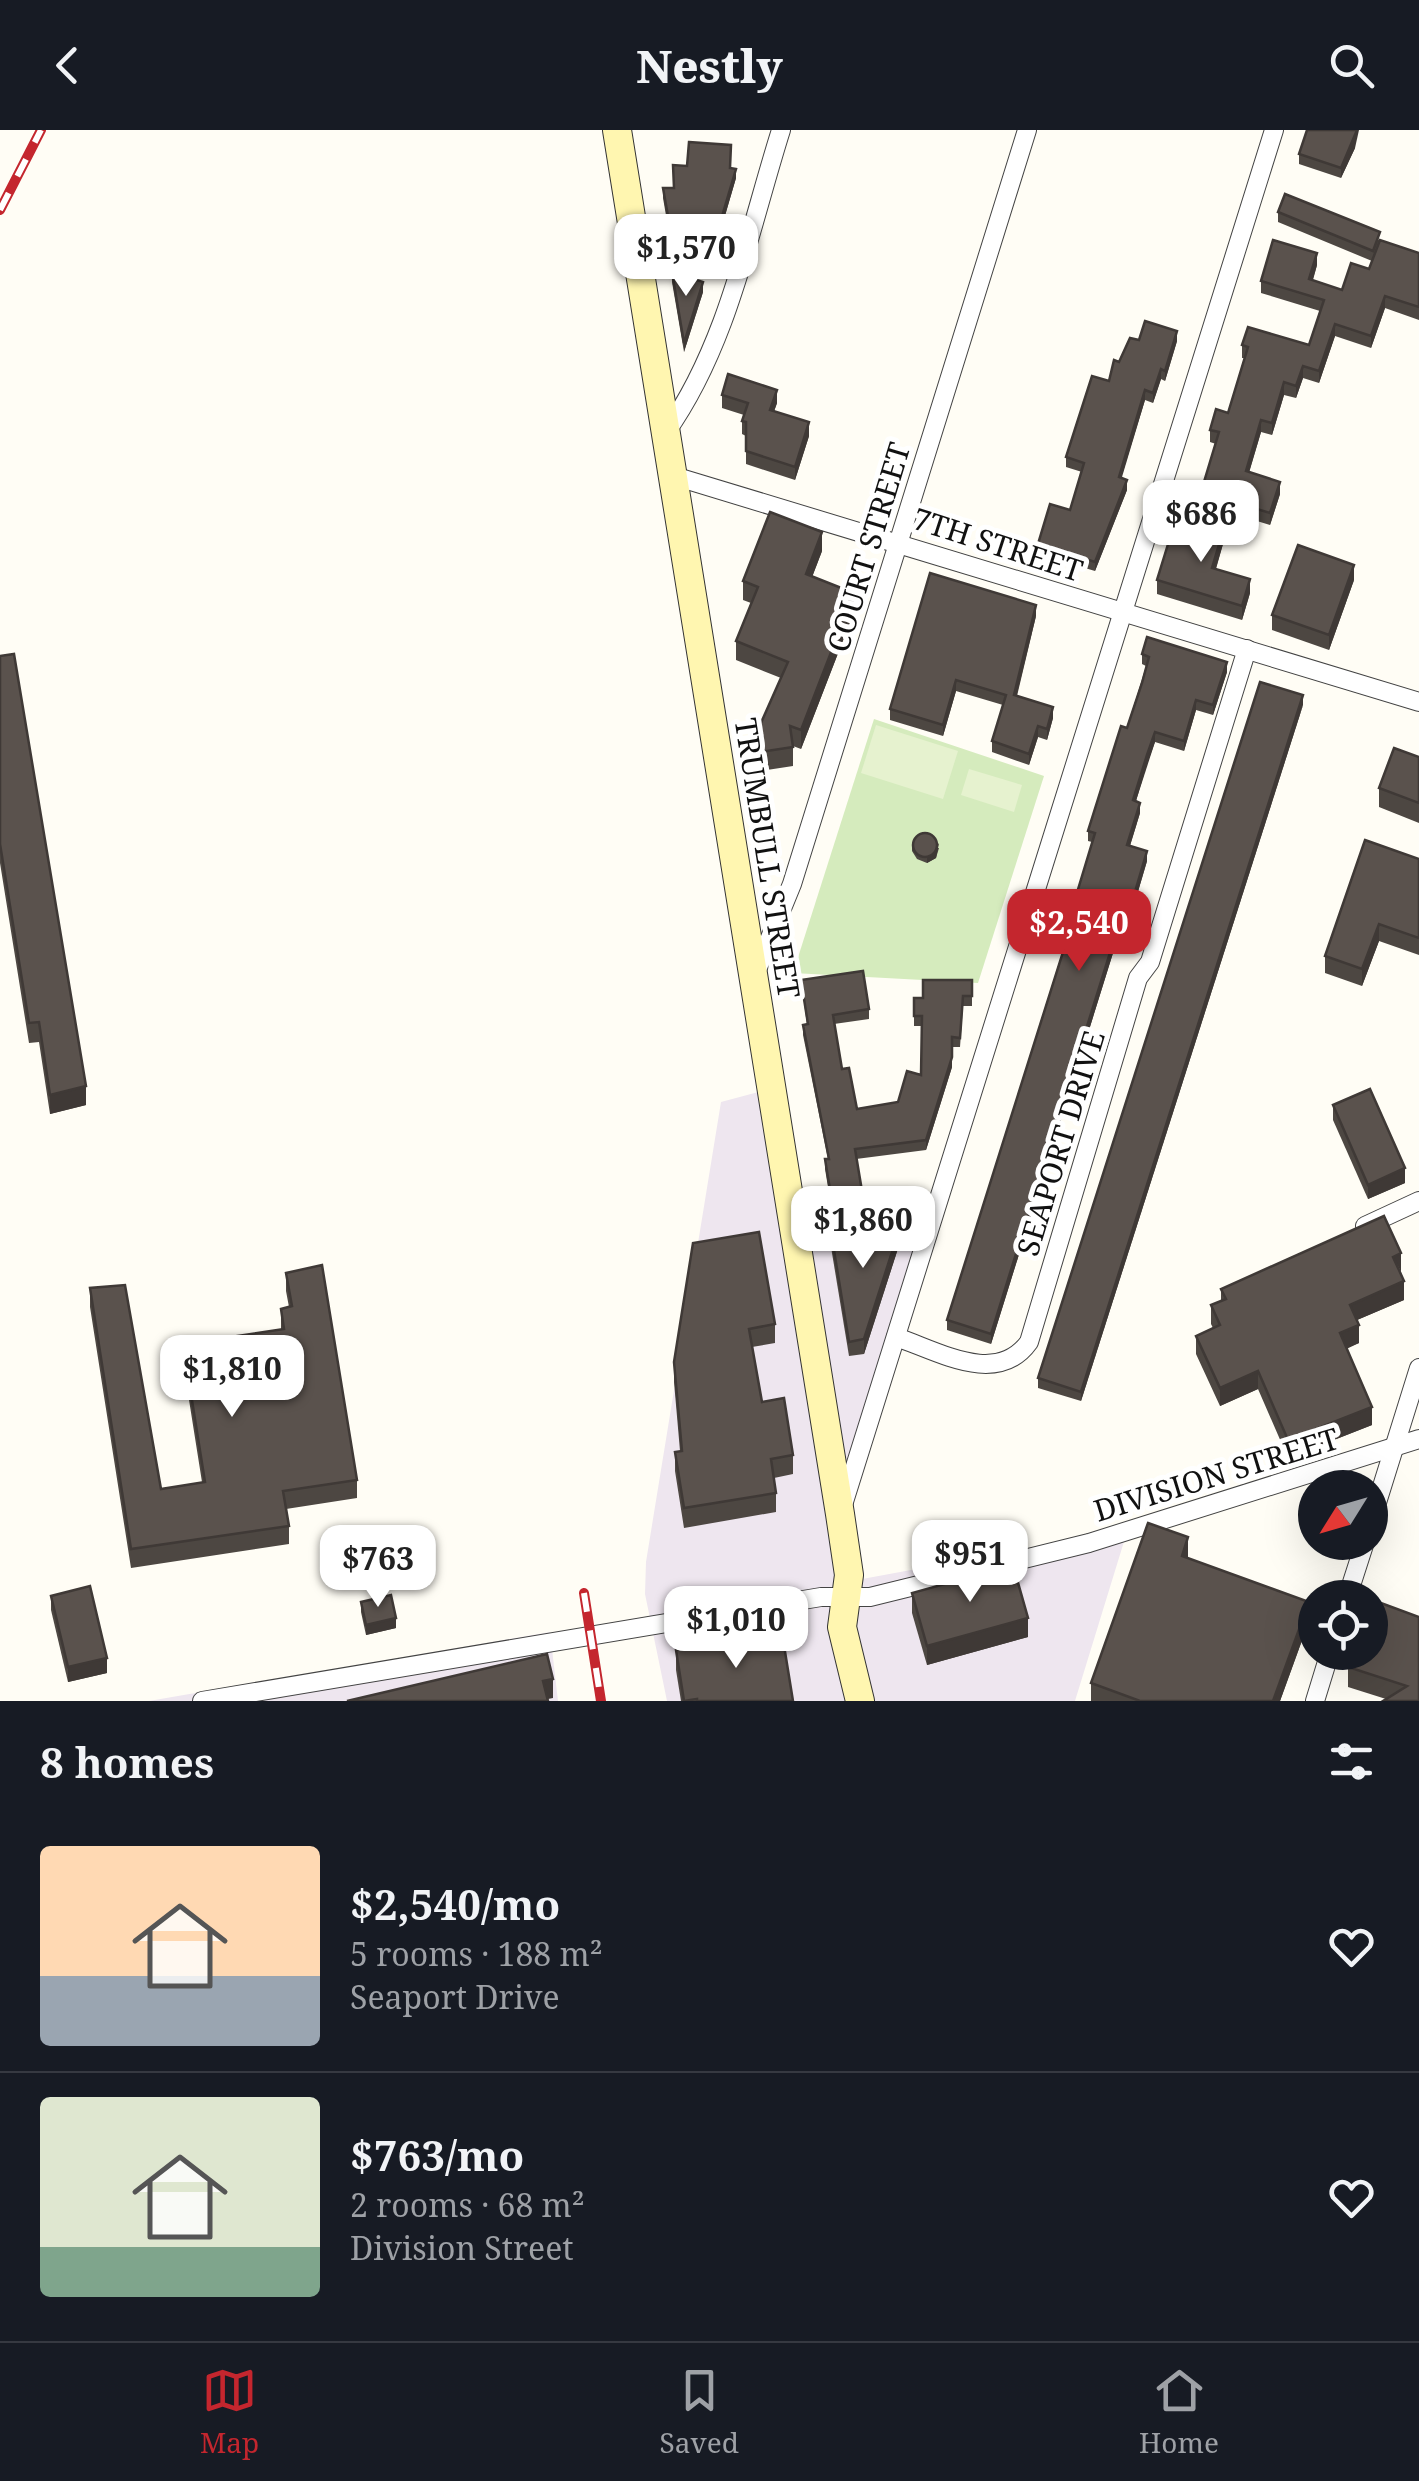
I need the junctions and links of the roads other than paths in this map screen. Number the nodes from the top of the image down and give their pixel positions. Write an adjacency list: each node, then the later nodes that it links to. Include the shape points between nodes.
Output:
1 (617, 130): 5 (street, TRUMBULL STREET)
2 (781, 130): 5 (street, via 712,350)
3 (1027, 130): 7 (street, COURT STREET)
4 (1274, 130): 8 (street)
5 (666, 432): 6 (street, TRUMBULL STREET)
6 (674, 476): 7 (street, 7TH STREET); 11 (street, TRUMBULL STREET)
7 (899, 541): 8 (street, 7TH STREET); 11 (street, COURT STREET, via 792,884)
8 (1125, 613): 9 (street, 7TH STREET); 14 (street)
9 (1247, 649): 10 (street, 7TH STREET); 14 (street, SEAPORT DRIVE, via 1150,962 1138,978 1029,1342 1019,1356 984,1366)
10 (1419, 702)
11 (754, 978): 19 (street, TRUMBULL STREET)
12 (1419, 1201): 13 (street)
13 (1340, 1237)
14 (896, 1337): 19 (street)
15 (1419, 1368): 17 (street)
16 (1419, 1439): 17 (street, DIVISION STREET)
17 (1395, 1446): 18 (street); 20 (street, DIVISION STREET, via 1089,1543)
18 (1387, 1470)
19 (840, 1514): 20 (street, TRUMBULL STREET)
20 (846, 1598): 22 (street, DIVISION STREET); 25 (street, TRUMBULL STREET, via 842,1627)
21 (1324, 1670): 26 (street)
22 (306, 1682): 23 (street, DIVISION STREET); 24 (street)
23 (202, 1701)
24 (311, 1701)
25 (860, 1701)
26 (1315, 1701)

